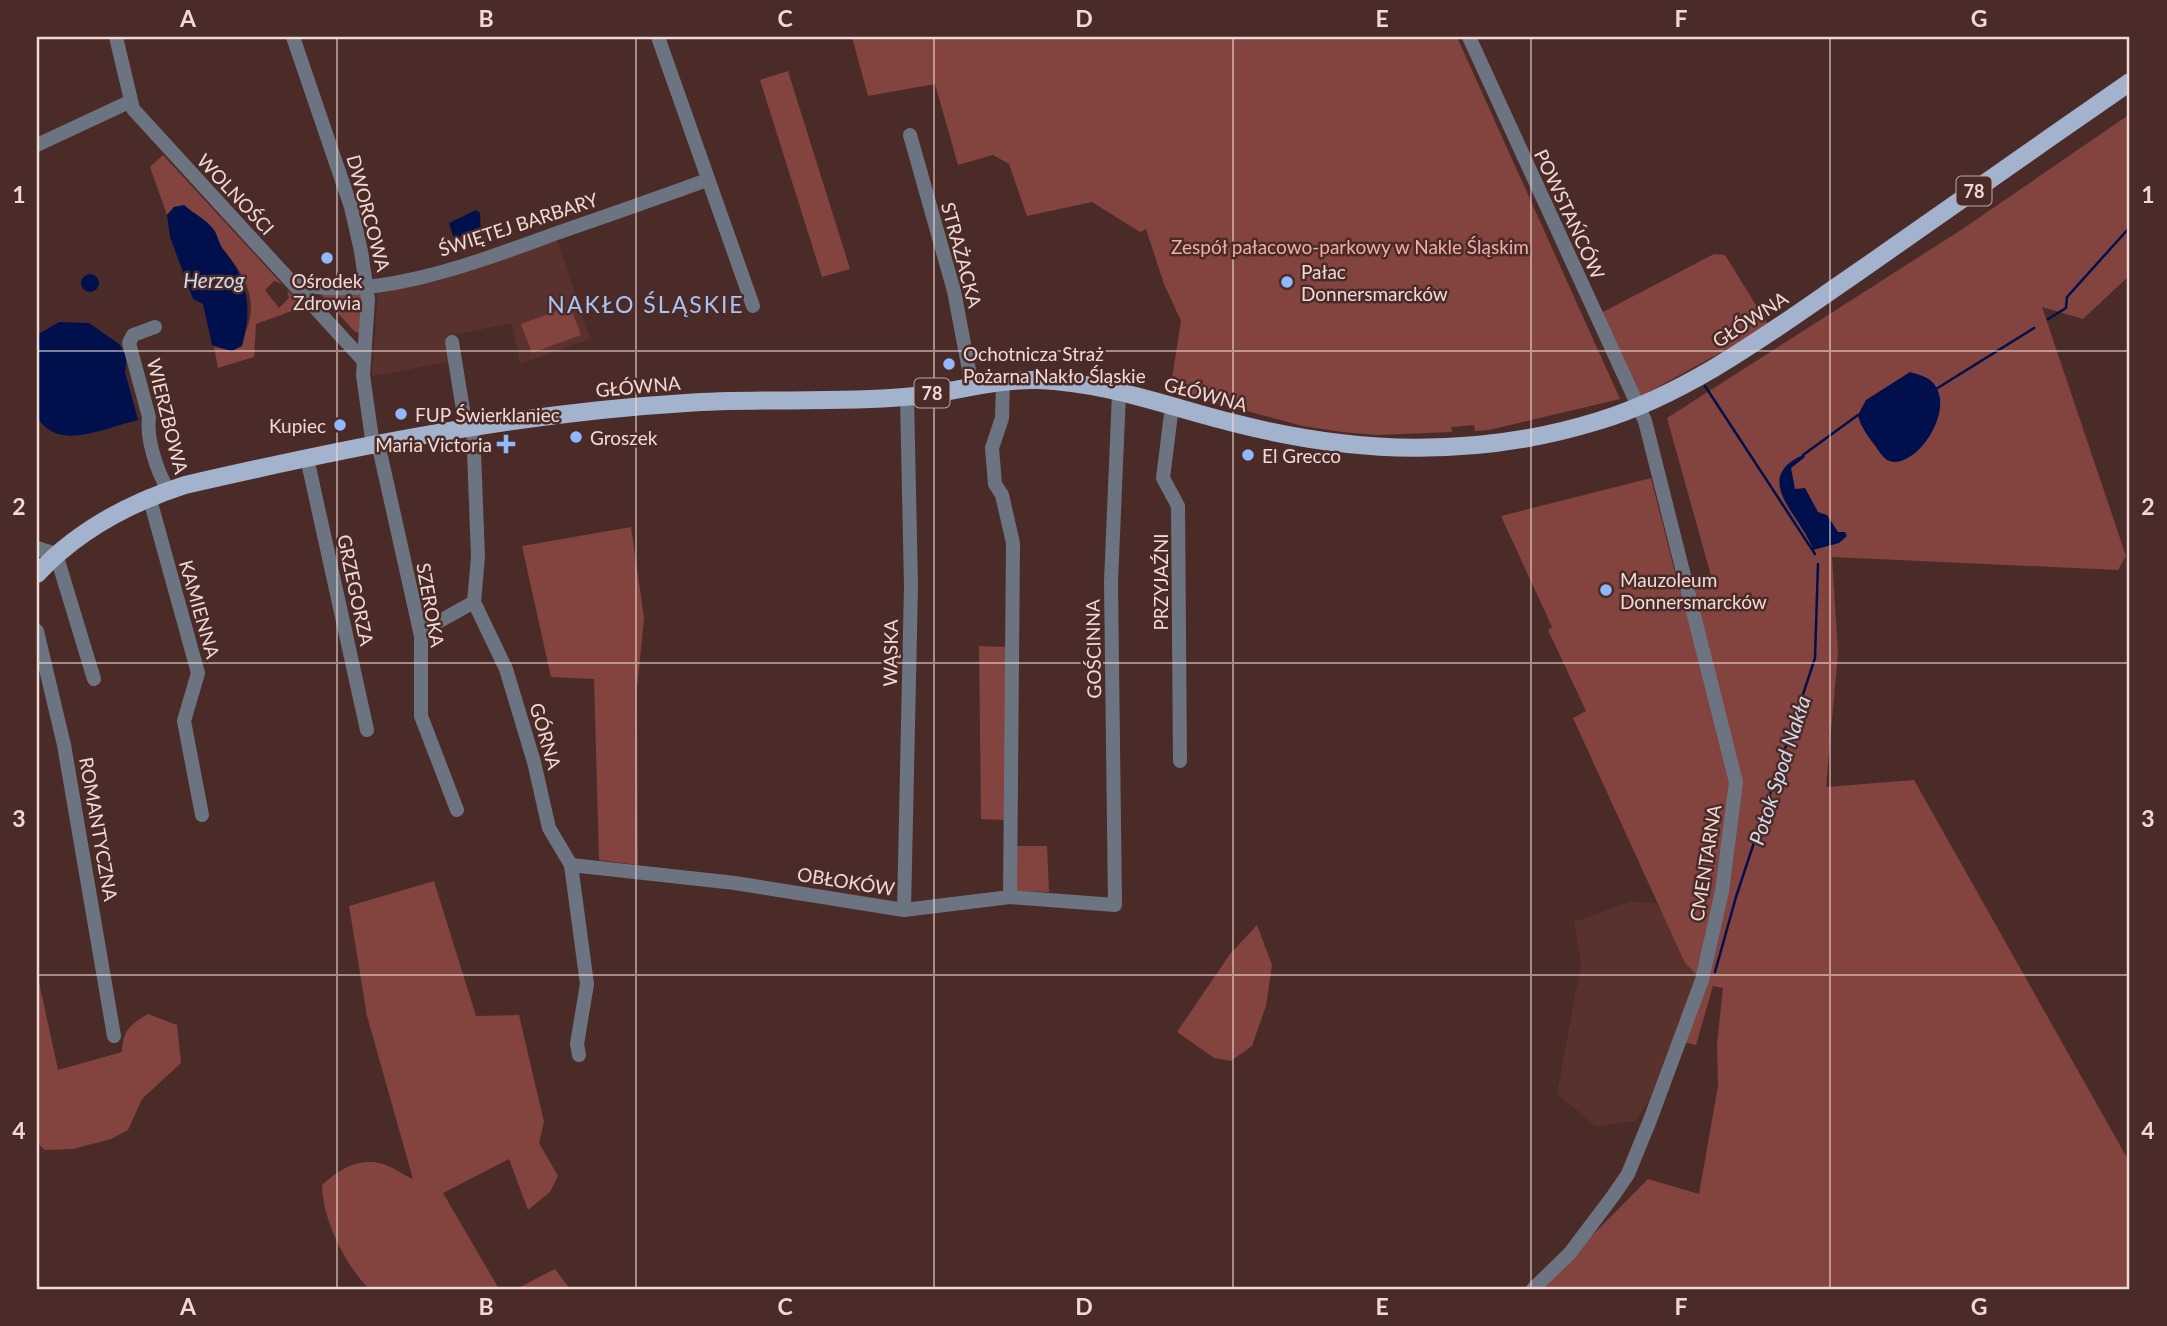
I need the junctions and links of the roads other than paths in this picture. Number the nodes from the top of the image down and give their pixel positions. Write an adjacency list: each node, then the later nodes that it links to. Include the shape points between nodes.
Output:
1 (116, 37): 6 (street, WOLNOŚCI)
2 (293, 37): 11 (street, DWORCOWA, via 351,207)
3 (658, 37): 9 (street)
4 (1469, 37): 21 (street, POWSTAŃCÓW)
5 (2130, 82): 21 (main road, GŁÓWNA / 78, via 1768,334)
6 (129, 102): 8 (street); 10 (street, WOLNOŚCI)
7 (910, 135): 17 (street, STRAŻACKA, via 954,291)
8 (37, 145)
9 (707, 180): 11 (street, ŚWIĘTEJ BARBARY, via 481,260); 12 (street)
10 (295, 284): 11 (street, ŚWIĘTEJ BARBARY, via 339,289); 15 (street, WOLNOŚCI)
11 (368, 286): 15 (street, DWORCOWA)
12 (753, 306)
13 (155, 327): 25 (street, WIERZBOWA, via 133,335 129,343)
14 (452, 342): 22 (street)
15 (362, 359): 23 (street, DWORCOWA, via 372,439)
16 (1003, 380): 17 (main road, GŁÓWNA / 78); 18 (main road, GŁÓWNA / 78, via 1071,383); 39 (street, via 1002,418 992,448 995,484 1013,543)
17 (972, 386): 19 (main road, GŁÓWNA / 78)
18 (1119, 393): 20 (main road, GŁÓWNA / 78); 40 (street, GOŚCINNA, via 1111,582)
19 (907, 397): 22 (main road, GŁÓWNA / 78, via 683,403); 41 (street, WĄSKA, via 911,586)
20 (1172, 406): 21 (main road, GŁÓWNA / 78, via 1314,441 1404,450 1529,438); 35 (street, PRZYJAŹNI, via 1163,478 1178,506)
21 (1638, 407): 44 (street, CMENTARNA, via 1737,782 1733,820 1702,980 1628,1174 1570,1253)
22 (470, 427): 23 (main road, GŁÓWNA / 78); 30 (street, via 478,557)
23 (377, 444): 24 (main road, GŁÓWNA / 78); 32 (street, SZEROKA)
24 (307, 458): 25 (main road, GŁÓWNA / 78); 34 (street, GRZEGORZA)
25 (167, 491): 26 (main road, GŁÓWNA / 78)
26 (149, 496): 28 (main road, GŁÓWNA / 78, via 102,520); 37 (street, KAMIENNA, via 198,673 184,721)
27 (37, 548): 28 (street)
28 (57, 554): 29 (main road, GŁÓWNA / 78); 33 (street)
29 (37, 574)
30 (474, 602): 32 (street); 38 (street, GÓRNA, via 506,669 549,828)
31 (37, 631): 42 (street, ROMANTYCZNA, via 64,745)
32 (420, 632): 36 (street, SZEROKA, via 421,716)
33 (94, 679)
34 (367, 730)
35 (1180, 761)
36 (457, 810)
37 (202, 815)
38 (571, 865): 41 (street, OBŁOKÓW, via 735,883); 43 (street, GÓRNA, via 587,984)
39 (1010, 897): 40 (street, OBŁOKÓW); 41 (street, OBŁOKÓW)
40 (1115, 905)
41 (904, 910)
42 (114, 1036)
43 (579, 1055)
44 (1534, 1289)

